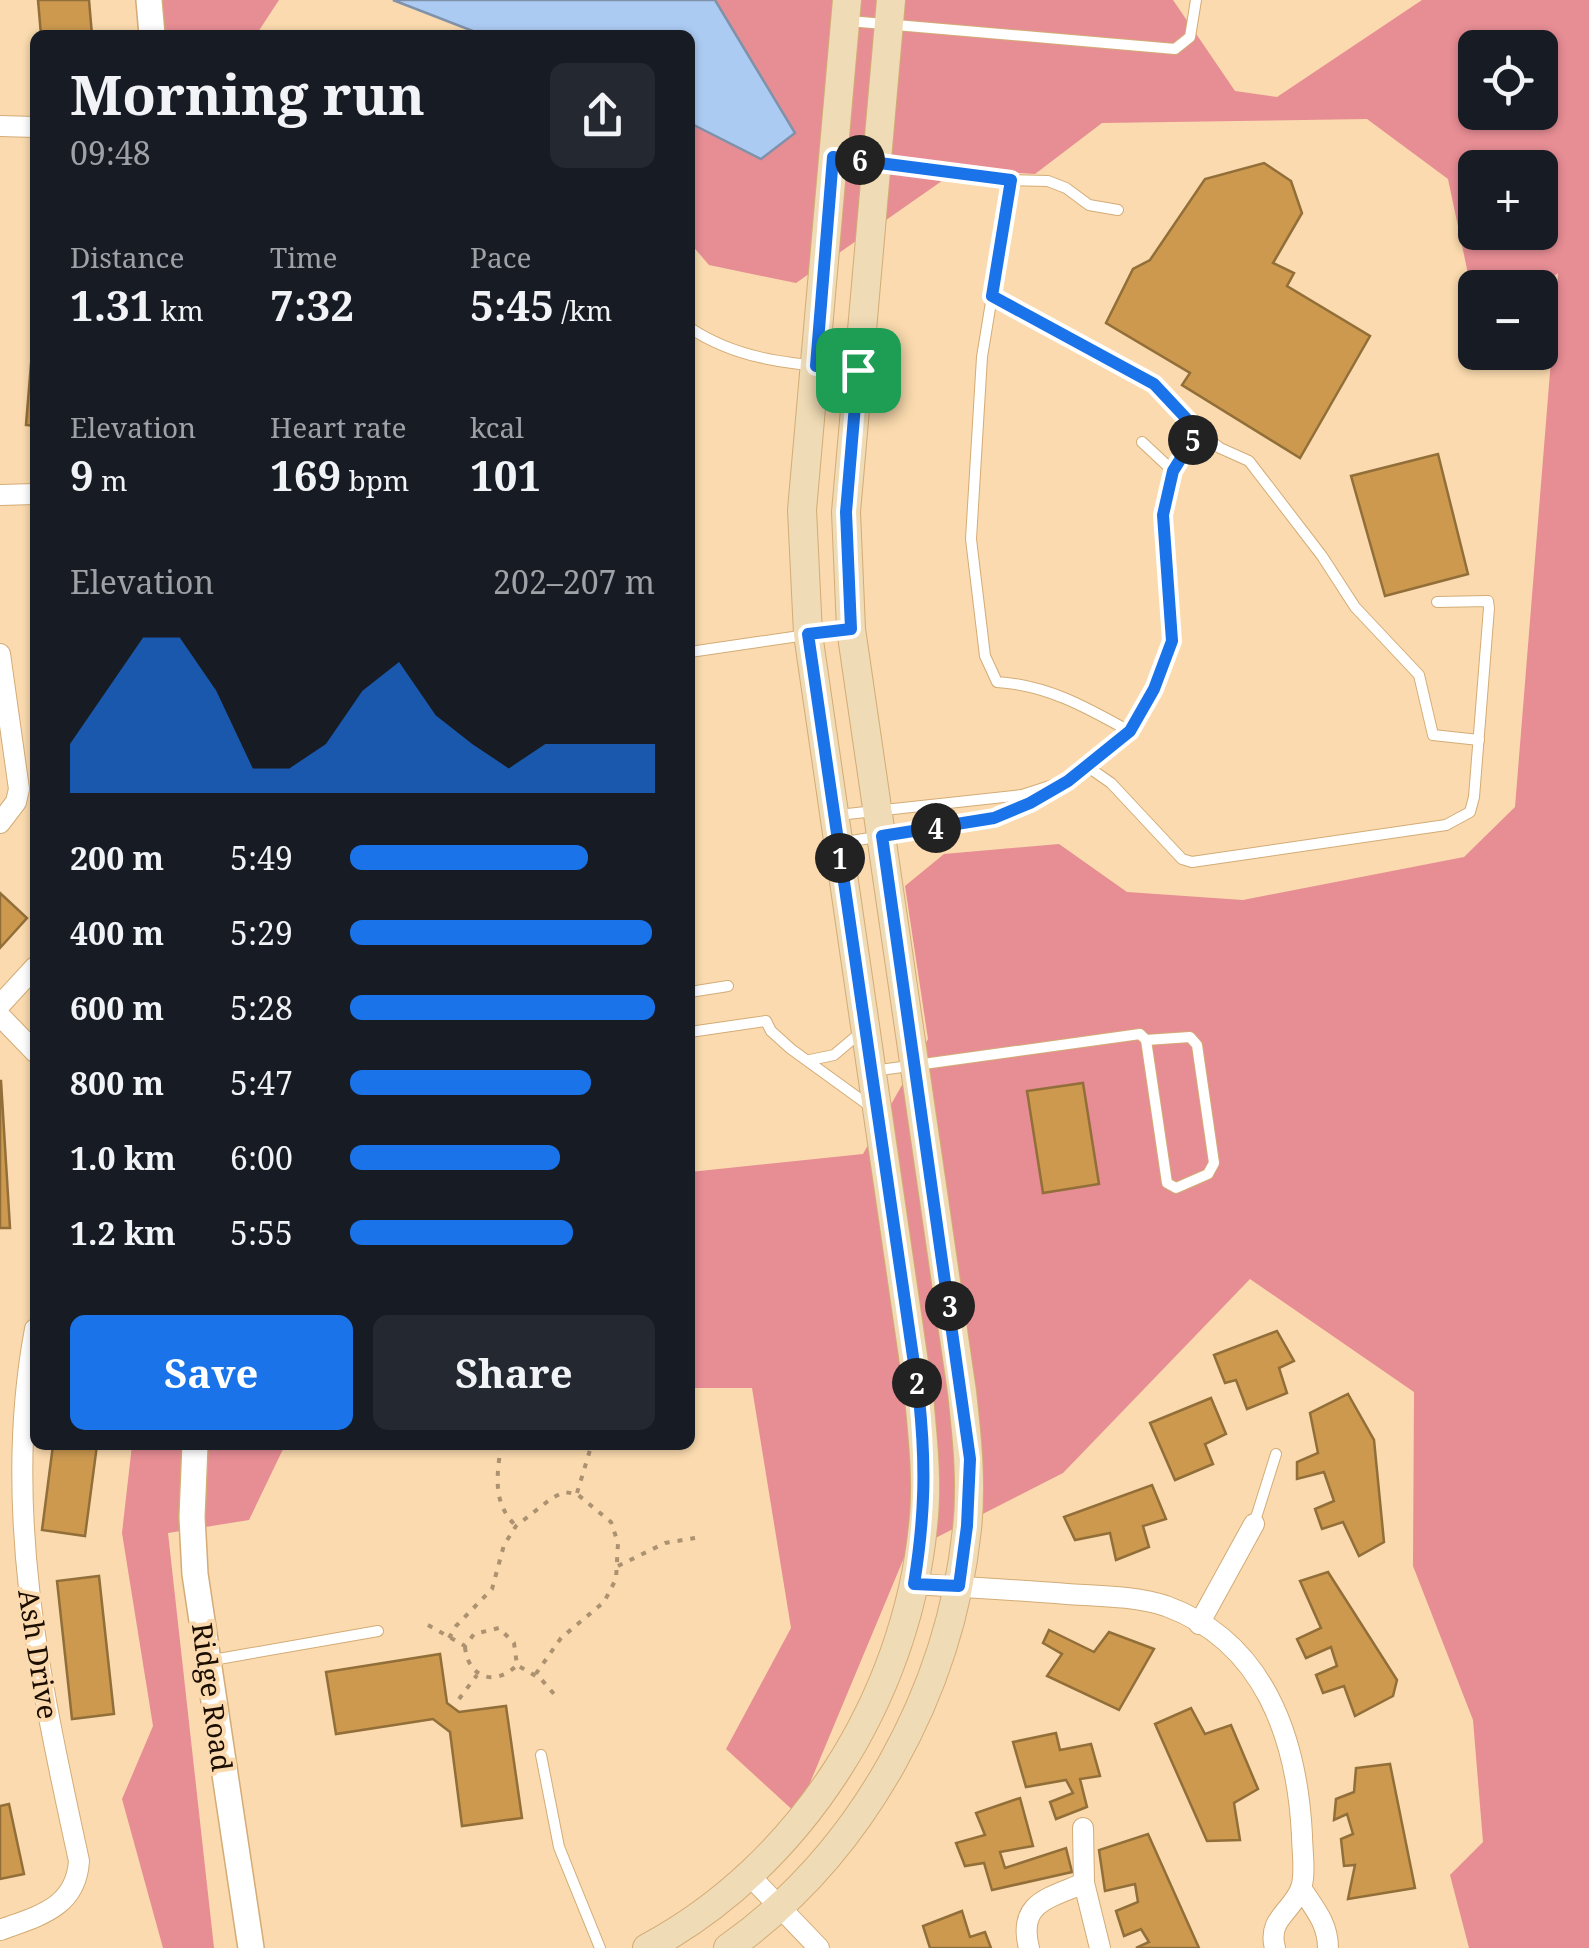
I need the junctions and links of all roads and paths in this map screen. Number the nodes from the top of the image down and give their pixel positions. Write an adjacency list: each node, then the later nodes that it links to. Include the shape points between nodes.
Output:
1 (150, 0): 5 (street)
2 (1196, 0): 4 (lane, via 1190,37 1175,49)
3 (846, 10): 4 (lane); 8 (main road)
4 (889, 12): 9 (main road)
5 (152, 30)
6 (0, 126): 7 (street)
7 (30, 129)
8 (833, 157): 9 (main road); 14 (main road)
9 (876, 161): 10 (lane); 15 (main road)
10 (1011, 180): 11 (lane, via 1048,181 1089,205); 12 (lane)
11 (1118, 210)
12 (992, 296): 16 (lane, via 1154,384); 26 (lane, via 971,539 984,656 997,682 1068,697)
13 (695, 331): 14 (lane, via 723,348)
14 (816, 366): 15 (lane); 23 (main road, via 802,510)
15 (858, 370): 22 (main road, via 846,512)
16 (1198, 431): 18 (lane); 27 (lane, via 1249,461 1355,607 1420,675 1433,734)
17 (1142, 442): 18 (lane)
18 (1173, 471): 26 (lane, via 1163,515 1172,641)
19 (30, 494): 20 (street)
20 (0, 495)
21 (1437, 602): 27 (lane, via 1488,601)
22 (851, 629): 23 (lane); 31 (main road)
23 (808, 634): 24 (lane); 32 (main road)
24 (695, 651)
25 (0, 654): 30 (street, via 19,788)
26 (1130, 731): 28 (lane)
27 (1479, 740): 28 (lane, via 1470,812 1446,826 1192,862)
28 (1088, 766): 29 (lane)
29 (1068, 781): 31 (lane); 31 (lane, via 994,818)
30 (0, 823)
31 (880, 824): 32 (lane); 32 (lane); 43 (main road)
32 (836, 829): 38 (main road)
33 (30, 972): 36 (street)
34 (728, 986): 35 (lane)
35 (695, 991)
36 (0, 1004)
37 (0, 1016): 41 (street)
38 (864, 1026): 42 (lane, via 834,1056); 44 (main road)
39 (695, 1031): 42 (lane, via 766,1021)
40 (1146, 1040): 40 (lane, via 1190,1038 1197,1046 1214,1163 1208,1174 1176,1188 1167,1183); 43 (lane, via 1140,1034)
41 (30, 1047)
42 (810, 1060): 45 (lane)
43 (914, 1064): 44 (lane); 57 (main road, via 970,1459)
44 (871, 1071): 45 (main road)
45 (876, 1109): 56 (main road, via 926,1461)
46 (30, 1368): 75 (street, Ash Drive, via 23,1532 39,1676 79,1861 73,1890 53,1910)
47 (195, 1450): 63 (street, Ridge Road, via 195,1574)
48 (501, 1450): 53 (path, via 500,1506)
49 (590, 1450): 51 (path)
50 (1276, 1454): 52 (lane)
51 (577, 1494): 53 (path, via 552,1498); 55 (path, via 611,1522)
52 (1254, 1524): 58 (street)
53 (516, 1526): 61 (path, via 492,1589)
54 (696, 1538): 55 (path, via 666,1543)
55 (618, 1566): 66 (path, via 604,1602 561,1638)
56 (914, 1584): 57 (street); 71 (main road, via 878,1694 849,1749 817,1799)
57 (959, 1586): 58 (street, via 1108,1596 1164,1606); 74 (main road, via 918,1712 887,1772 852,1824)
58 (1200, 1624): 73 (street, via 1244,1662 1286,1734 1300,1805)
59 (428, 1625): 62 (path)
60 (378, 1631): 63 (lane)
61 (448, 1638)
62 (465, 1646): 64 (path, via 474,1634 499,1628 514,1642); 65 (path)
63 (207, 1661): 76 (street, Ridge Road)
64 (517, 1665): 65 (path, via 496,1677); 66 (path)
65 (477, 1675): 68 (path)
66 (534, 1675): 67 (path)
67 (554, 1694)
68 (459, 1698)
69 (540, 1754): 77 (lane, via 559,1847)
70 (1082, 1828): 72 (street)
71 (749, 1875): 74 (street); 78 (main road)
72 (1084, 1883): 81 (street, via 1031,1911); 82 (street)
73 (1301, 1888): 83 (street, via 1279,1916); 84 (street, via 1322,1918)
74 (779, 1907): 79 (main road); 80 (street)
75 (0, 1930)
76 (251, 1948)
77 (600, 1948)
78 (647, 1948)
79 (728, 1948)
80 (818, 1948)
81 (1028, 1948)
82 (1100, 1948)
83 (1274, 1948)
84 (1328, 1948)

